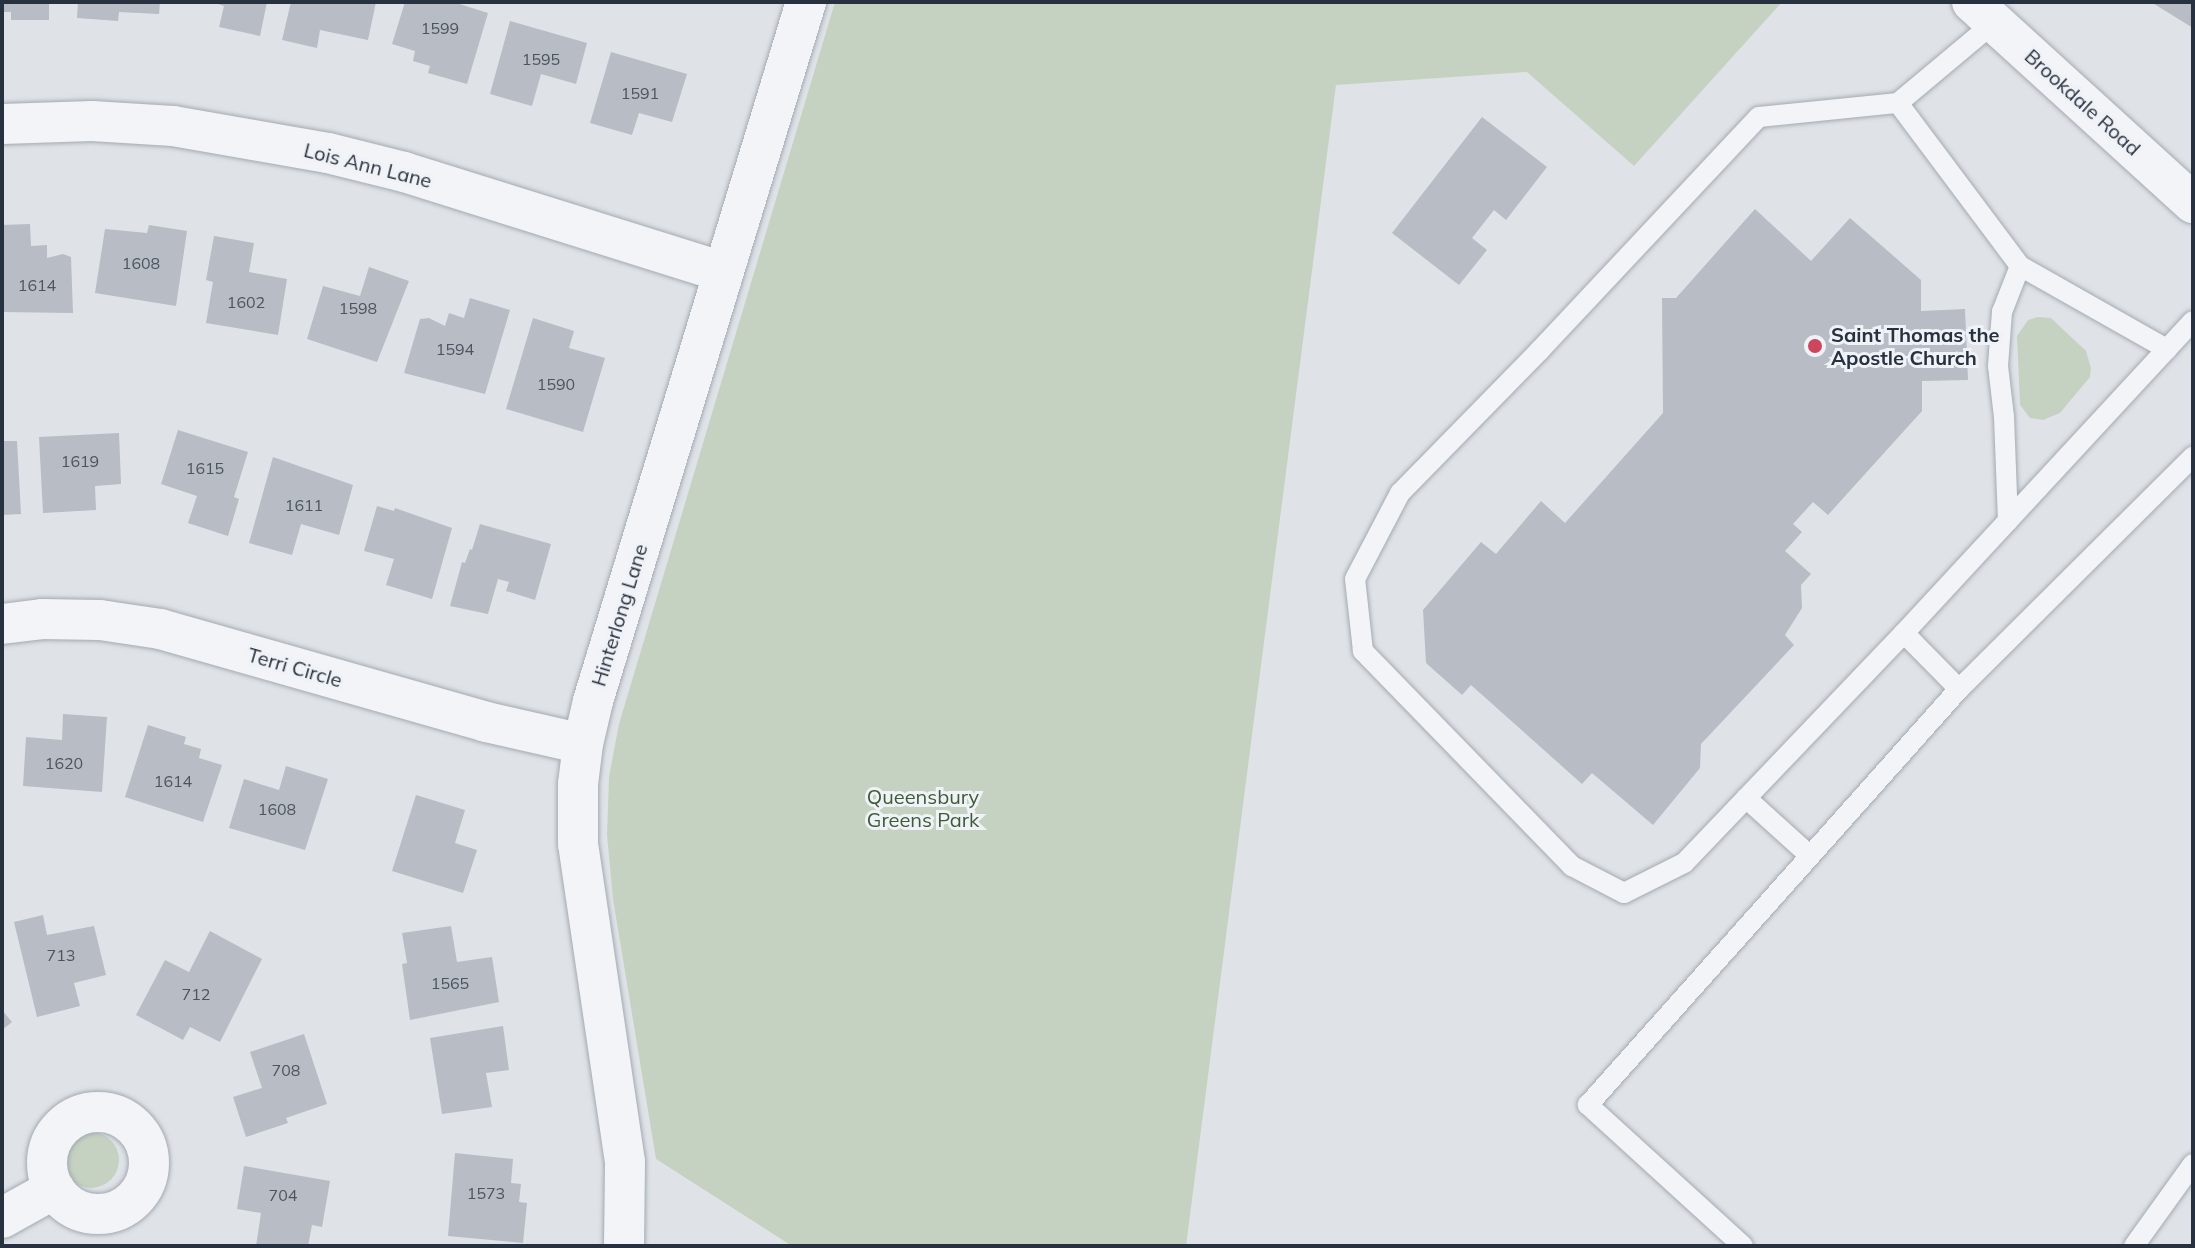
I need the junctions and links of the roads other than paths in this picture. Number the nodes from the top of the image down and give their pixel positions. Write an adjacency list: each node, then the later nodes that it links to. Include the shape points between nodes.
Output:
1 (806, 2): 7 (street, Hinterlong Lane)
2 (1983, 12): 3 (lane); 5 (street, Brookdale Road)
3 (1898, 103): 6 (lane); 16 (lane, via 1759,117 1400,493 1355,579 1363,651 1572,866 1624,893 1684,863)
4 (2, 124): 7 (street, Lois Ann Lane, via 92,121 173,126 328,153 485,196)
5 (2193, 203)
6 (2020, 266): 9 (lane); 11 (lane, via 2002,312 1998,366)
7 (723, 272): 15 (street, Hinterlong Lane)
8 (2193, 321): 9 (lane)
9 (2167, 349): 11 (lane)
10 (2193, 457): 14 (lane)
11 (2008, 521): 13 (lane)
12 (2, 624): 15 (street, Terri Circle, via 100,620 160,629 486,722)
13 (1904, 633): 14 (lane); 16 (lane)
14 (1959, 689): 17 (lane)
15 (583, 744): 21 (street, Hinterlong Lane, via 578,844 625,1162)
16 (1746, 798): 17 (lane)
17 (1809, 855): 22 (lane, via 1588,1105)
18 (2193, 1164): 23 (lane)
19 (54, 1189): 20 (street)
20 (2, 1218)
21 (624, 1246)
22 (1743, 1246)
23 (2134, 1246)

